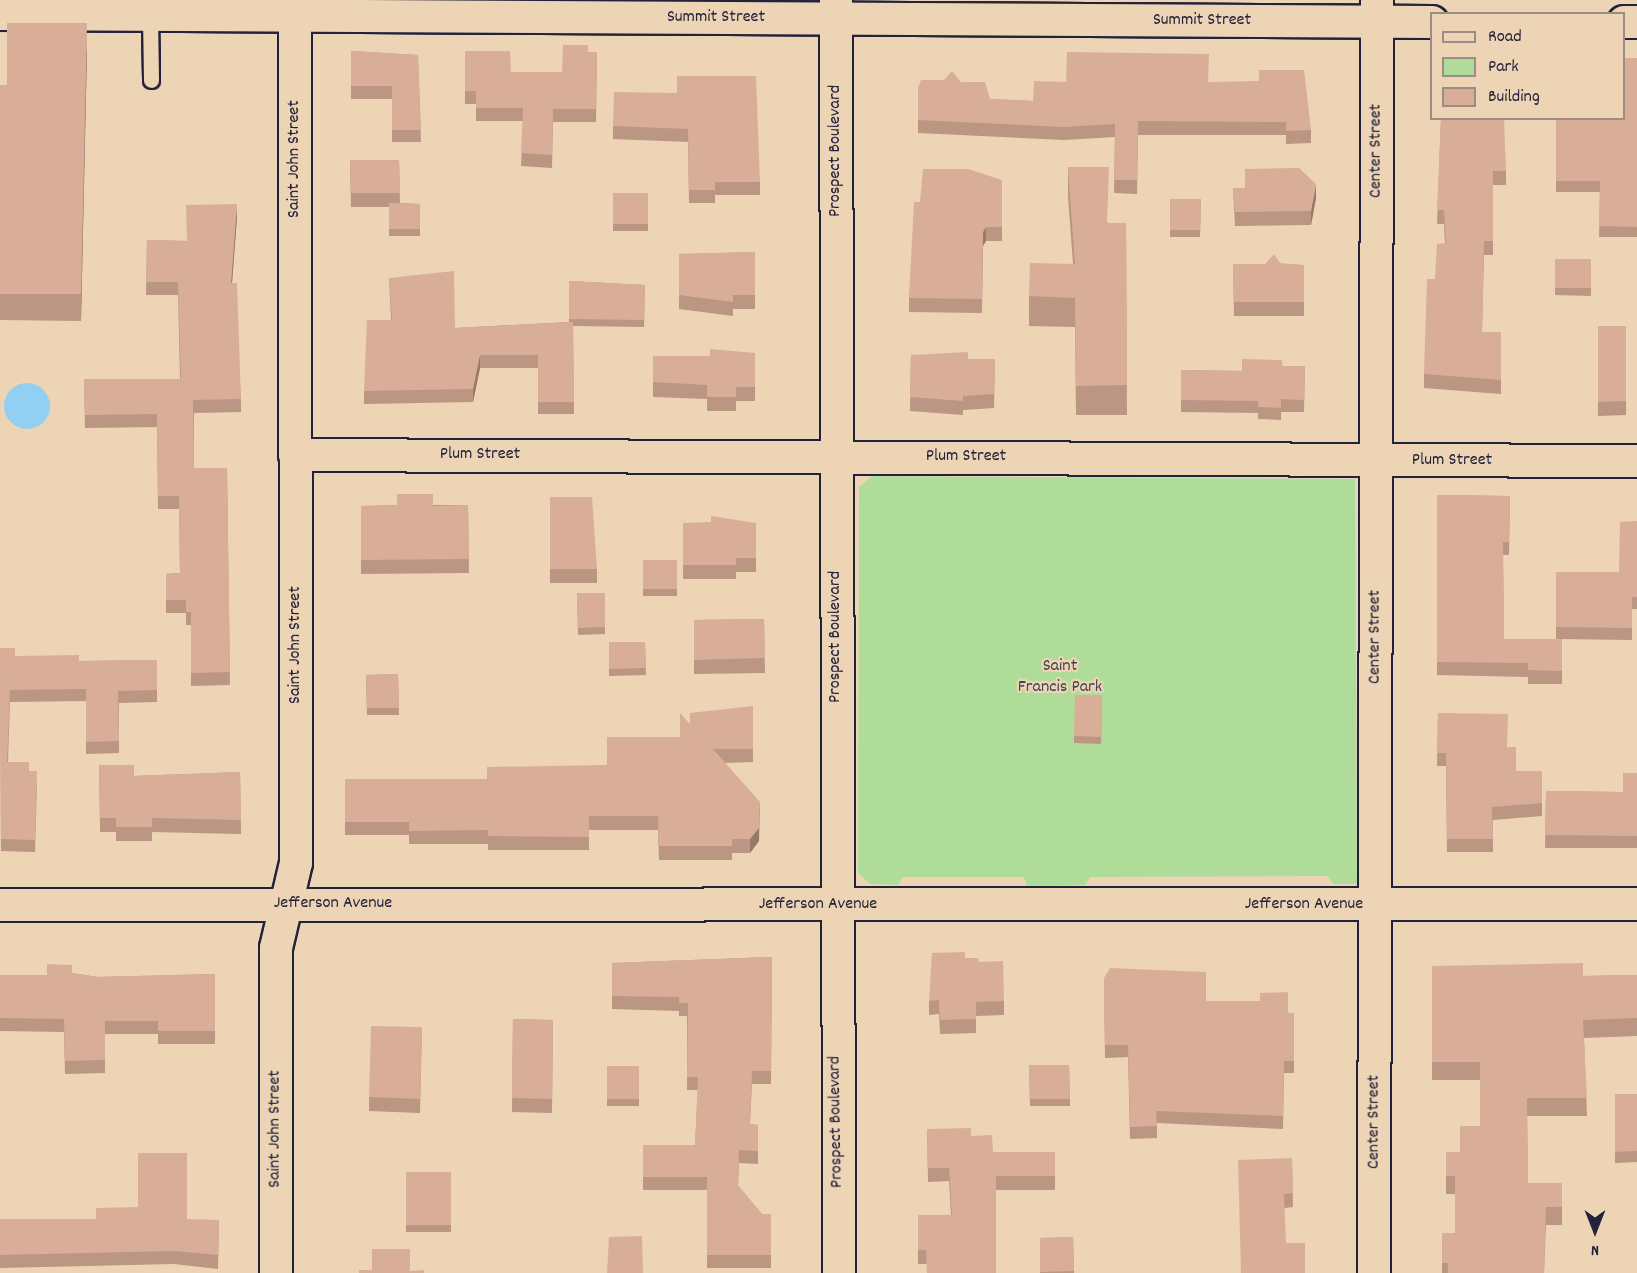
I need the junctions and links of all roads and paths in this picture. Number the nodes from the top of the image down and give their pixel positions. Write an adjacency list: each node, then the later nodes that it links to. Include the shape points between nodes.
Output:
1 (295, 8): 2 (street, Summit Street); 5 (street, Summit Street); 8 (street, Saint John Street)
2 (836, 10): 3 (street, Summit Street); 9 (street, Prospect Boulevard)
3 (1377, 11): 6 (street, Summit Street); 10 (street, Center Street)
4 (0, 14): 5 (street, Summit Street)
5 (150, 15): 7 (lane)
6 (1430, 22)
7 (151, 80)
8 (295, 455): 9 (street, Plum Street); 12 (street, Saint John Street, via 296,863)
9 (837, 455): 10 (street, Plum Street); 15 (street, Prospect Boulevard)
10 (1377, 460): 11 (street, Plum Street); 16 (street, Center Street)
11 (1637, 461)
12 (286, 904): 14 (street, Jefferson Avenue); 15 (street, Jefferson Avenue); 17 (street, Saint John Street, via 276,948)
13 (1637, 904): 16 (street, Jefferson Avenue)
14 (0, 905)
15 (835, 905): 16 (street, Jefferson Avenue); 18 (street, Prospect Boulevard)
16 (1375, 905): 19 (street, Center Street)
17 (276, 1273)
18 (838, 1273)
19 (1374, 1273)

